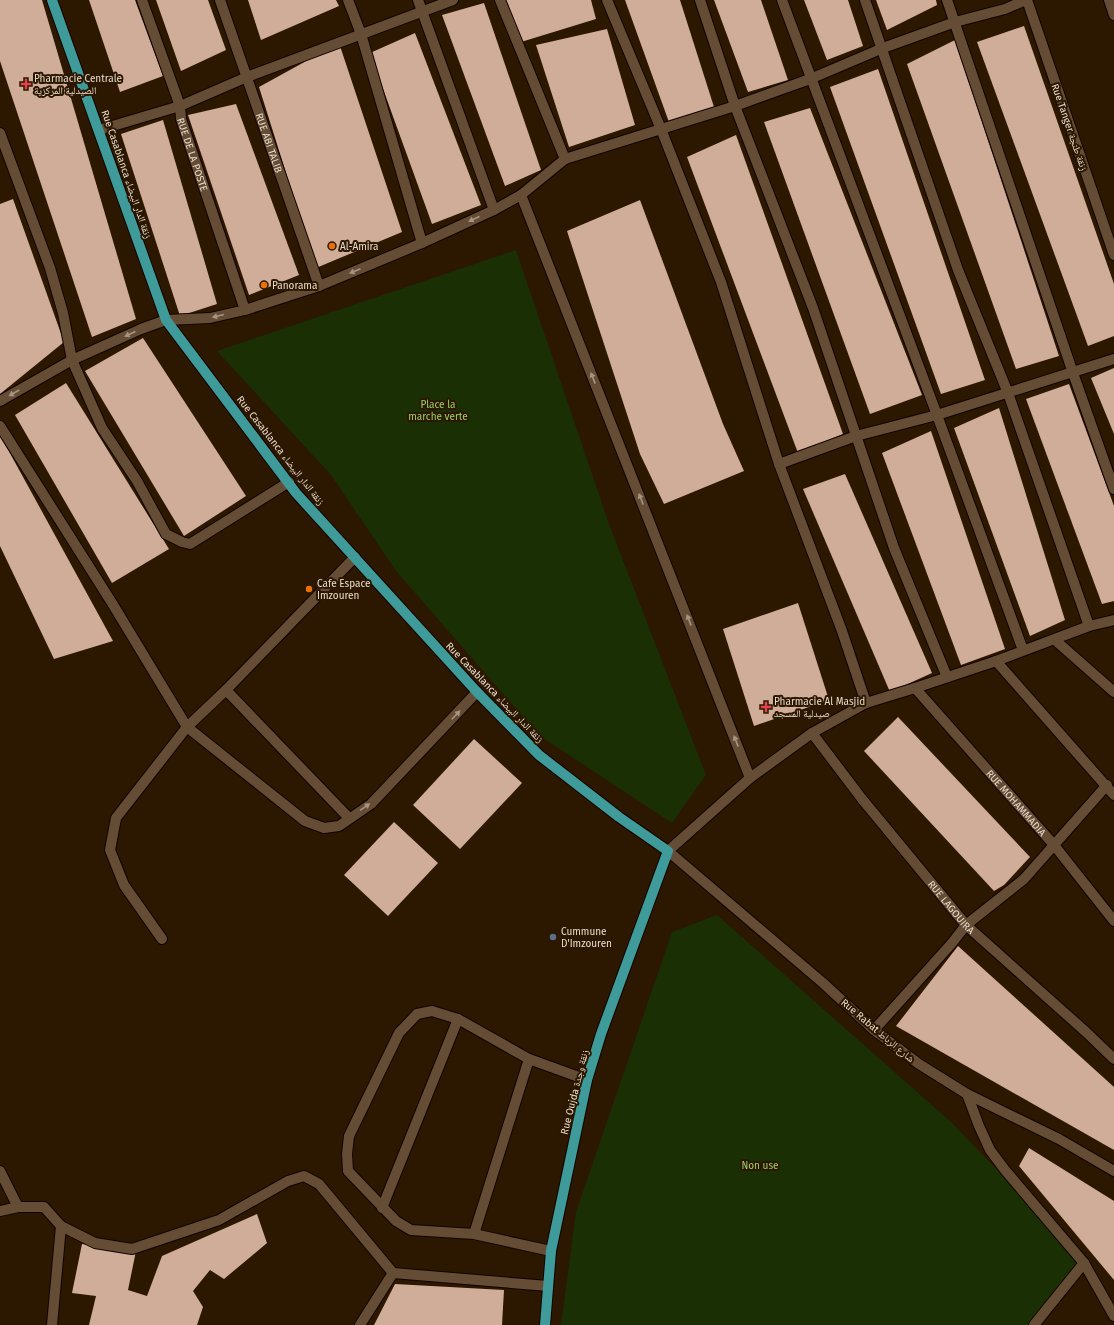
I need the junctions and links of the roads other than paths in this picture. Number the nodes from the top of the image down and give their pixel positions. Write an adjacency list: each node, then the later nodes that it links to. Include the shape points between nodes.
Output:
1 (52, 0): 25 (main road, Rue Casablanca زنقة الدار البيضاء)
2 (142, 0): 22 (street, RUE DE LA POSTE)
3 (220, 0): 20 (street, RUE ABI TALIB)
4 (348, 0): 18 (street)
5 (418, 0): 15 (street)
6 (453, 0): 15 (street)
7 (500, 0): 27 (street)
8 (607, 0): 24 (street)
9 (700, 0): 23 (street)
10 (782, 0): 21 (street)
11 (865, 0): 19 (street)
12 (948, 0): 17 (street)
13 (1026, 0): 17 (street, via 1005,9); 31 (street, Rue Tanger زنقة طنجة)
14 (1109, 0): 16 (street)
15 (422, 11): 18 (street); 29 (street)
16 (1114, 15)
17 (955, 22): 19 (street); 37 (street)
18 (360, 34): 20 (street); 30 (street)
19 (883, 48): 21 (street); 38 (street, via 958,270)
20 (247, 77): 22 (street); 32 (street, RUE ABI TALIB)
21 (810, 79): 23 (street); 40 (street)
22 (180, 106): 25 (street); 33 (street, RUE DE LA POSTE, via 181,119)
23 (735, 106): 24 (street); 42 (street, via 813,308)
24 (661, 129): 27 (street); 43 (street, via 721,282)
25 (99, 130): 34 (main road, Rue Casablanca زنقة الدار البيضاء)
26 (0, 134): 36 (street, via 50,268 63,313)
27 (565, 159): 28 (street)
28 (521, 194): 29 (street); 60 (street, one-way to 28)
29 (494, 210): 30 (street, one-way to 30)
30 (422, 243): 32 (street, one-way to 32)
31 (1114, 255)
32 (319, 286): 33 (street)
33 (245, 310): 34 (street, one-way to 34, via 210,318)
34 (166, 320): 36 (street, one-way to 36); 44 (main road, Rue Casablanca زنقة الدار البيضاء)
35 (1114, 359): 37 (street)
36 (72, 360): 39 (street, one-way to 39); 44 (street, via 102,428 137,481 166,534 190,544)
37 (1073, 373): 38 (street); 45 (street)
38 (1008, 393): 40 (street); 48 (street)
39 (0, 401)
40 (937, 415): 42 (street); 50 (street)
41 (0, 426): 58 (street)
42 (856, 436): 43 (street); 52 (street, via 894,548)
43 (778, 464): 57 (street, via 842,631)
44 (289, 482): 46 (main road, Rue Casablanca زنقة الدار البيضاء)
45 (1114, 489)
46 (355, 557): 54 (street); 55 (main road, Rue Casablanca زنقة الدار البيضاء)
47 (1114, 620): 48 (street)
48 (1089, 626): 49 (street)
49 (1055, 640): 50 (street); 56 (street)
50 (1023, 650): 51 (street)
51 (996, 661): 52 (street); 61 (street)
52 (947, 677): 53 (street)
53 (916, 688): 57 (street); 64 (street, RUE MOHAMMADIA)
54 (226, 690): 58 (street); 63 (street)
55 (477, 692): 63 (street, one-way to 55, via 370,804); 65 (main road, Rue Casablanca زنقة الدار البيضاء, via 539,755)
56 (1114, 692)
57 (866, 703): 59 (street)
58 (187, 727): 63 (street, via 305,821 324,828 339,826); 68 (street, via 116,818 110,850 124,885)
59 (812, 733): 60 (street); 67 (street, RUE LAGOUIRA, via 862,799)
60 (750, 778): 65 (street)
61 (1106, 785): 62 (street); 64 (street)
62 (1114, 794)
63 (349, 818)
64 (1054, 845): 66 (street, RUE MOHAMMADIA); 67 (street, via 1024,879)
65 (668, 851): 70 (street, Rue Rabat شارع الرباط, via 823,983); 73 (main road, Rue Oujda زنقة وجدة, via 601,1034)
66 (1114, 921)
67 (966, 925): 70 (street); 72 (street, RUE LAGOUIRA)
68 (162, 939)
69 (458, 1019): 71 (street); 78 (street); 78 (street, via 432,1011 417,1014 399,1033 349,1136 348,1171)
70 (874, 1030): 74 (street, Rue Rabat شارع الرباط, via 919,1064)
71 (529, 1059): 73 (street); 81 (street)
72 (1114, 1059)
73 (587, 1080): 82 (main road, Rue Oujda زنقة وجدة)
74 (967, 1094): 76 (street, Rue Rabat شارع الرباط, via 1059,1139); 83 (street, via 990,1150)
75 (0, 1171): 77 (street)
76 (1114, 1171)
77 (18, 1208): 79 (street); 80 (street, via 44,1207)
78 (382, 1208): 81 (street, via 396,1222 411,1230)
79 (0, 1211)
80 (61, 1226): 84 (street, via 95,1243 132,1248 219,1220 288,1181 304,1176 319,1184); 87 (street)
81 (474, 1234): 82 (street)
82 (551, 1251): 85 (main road, Rue Oujda زنقة وجدة)
83 (1084, 1263): 86 (street); 90 (street)
84 (393, 1273): 85 (street); 88 (street)
85 (548, 1286): 89 (main road, Rue Oujda زنقة وجدة)
86 (1114, 1316)
87 (52, 1325)
88 (360, 1325)
89 (545, 1325)
90 (1034, 1325)

